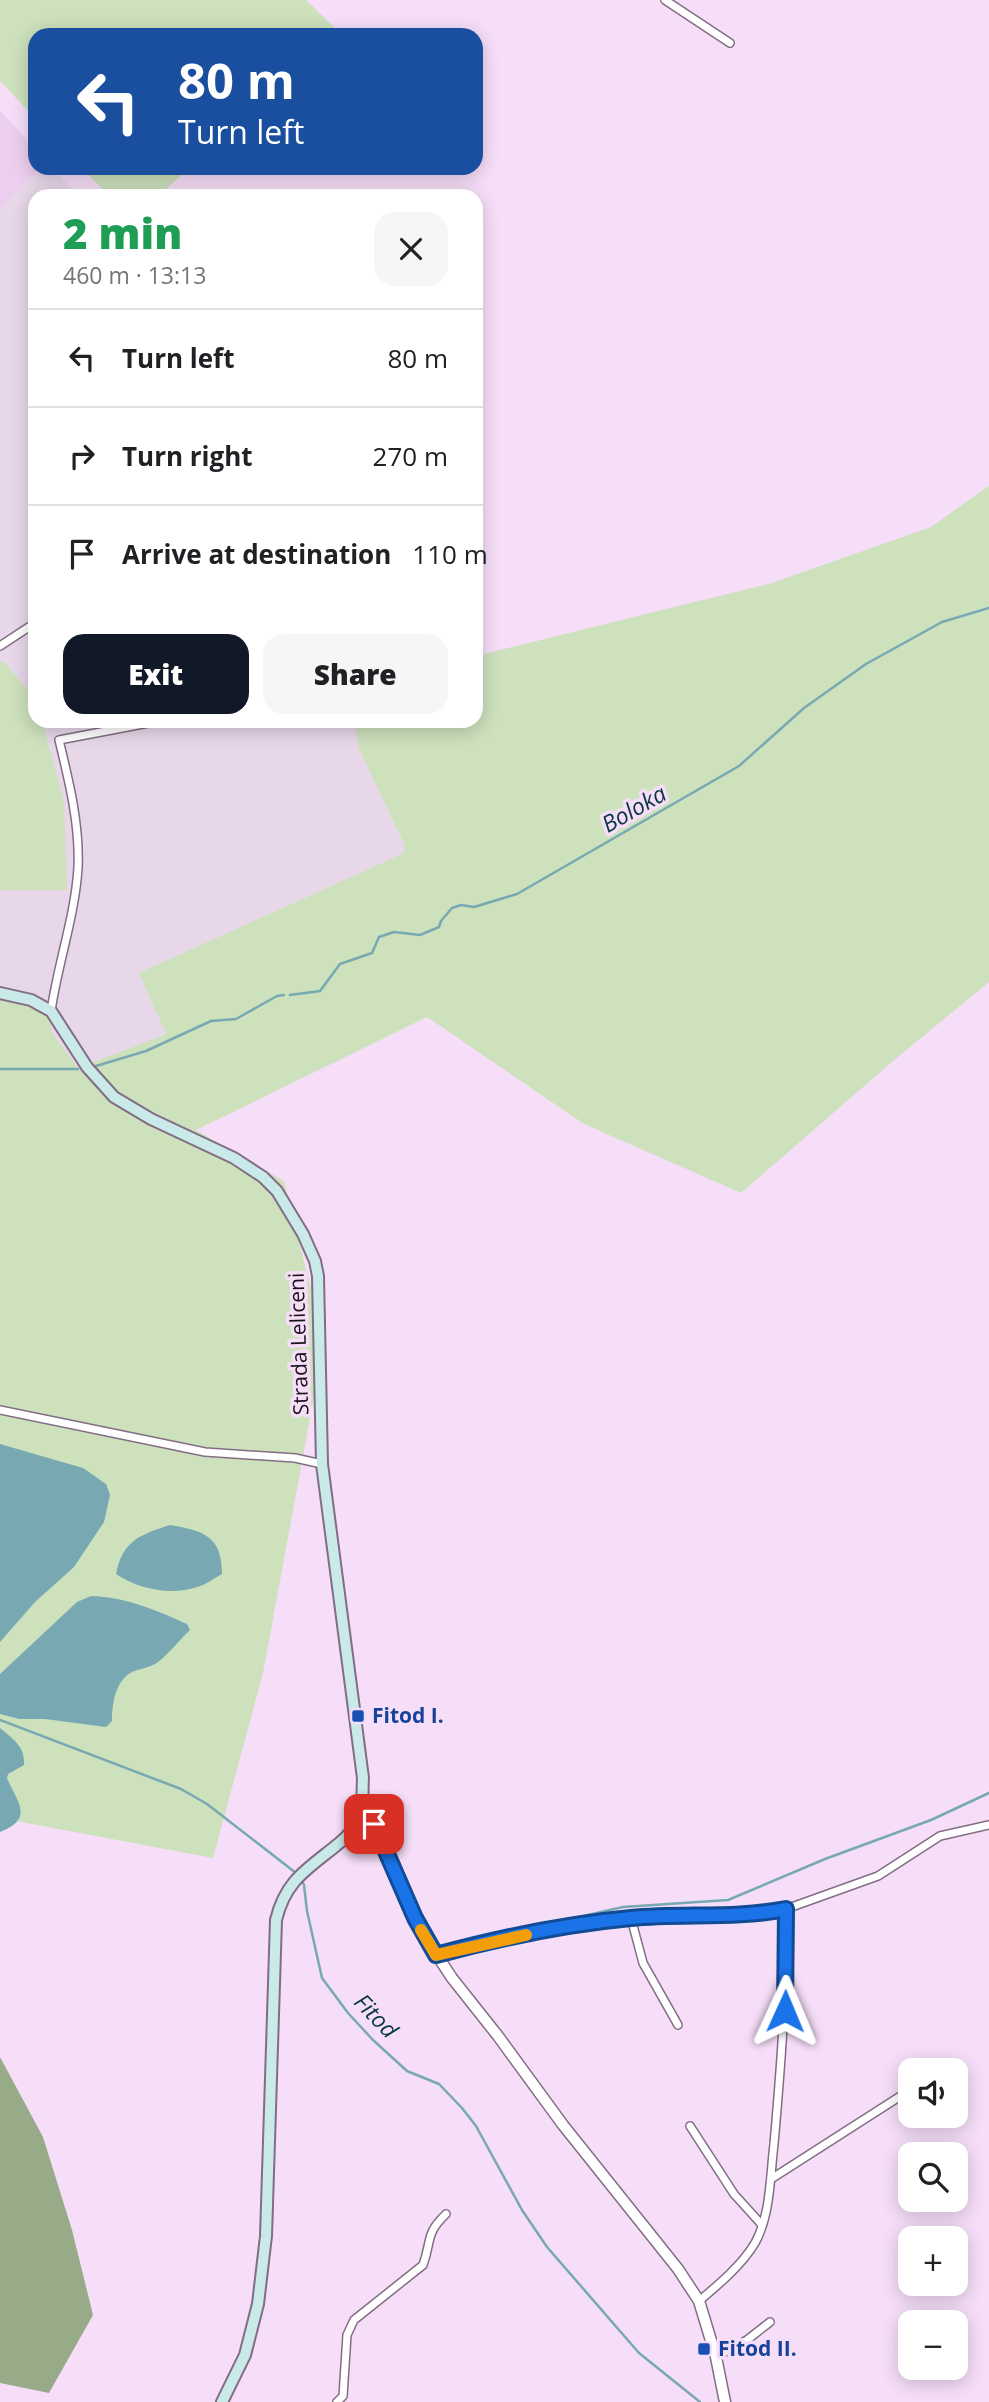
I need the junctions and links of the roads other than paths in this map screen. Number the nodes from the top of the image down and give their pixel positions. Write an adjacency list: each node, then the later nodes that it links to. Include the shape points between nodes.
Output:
1 (665, 0): 2 (street)
2 (730, 43)
3 (28, 628): 4 (street)
4 (0, 646)
5 (122, 728): 7 (street, via 59,740 71,787 78,866)
6 (0, 993): 7 (main road, via 32,1000)
7 (51, 1011): 9 (main road, Strada Leliceni, via 87,1067 114,1097 250,1166 276,1191 296,1223 318,1276)
8 (0, 1410): 9 (street, via 194,1450)
9 (322, 1464): 10 (main road, Strada Leliceni, via 363,1778)
10 (361, 1812): 14 (street, via 374,1824); 24 (main road, via 346,1837 298,1876 280,1904 274,1941 266,2236 258,2304 245,2355)
11 (989, 1825): 12 (street, via 940,1836 878,1876)
12 (786, 1909): 13 (street, via 726,1916); 18 (street, via 785,2011)
13 (631, 1918): 14 (street); 15 (street, via 643,1963)
14 (436, 1955): 21 (street)
15 (678, 2025)
16 (898, 2098): 18 (street)
17 (690, 2126): 20 (street, via 734,2194)
18 (771, 2179): 20 (street)
19 (446, 2214): 25 (street, via 428,2237 424,2265 355,2320 346,2335 343,2396)
20 (762, 2225): 21 (street, via 748,2252)
21 (699, 2301): 23 (street)
22 (770, 2322): 23 (street)
23 (716, 2357): 26 (street)
24 (222, 2402)
25 (337, 2402)
26 (725, 2402)

